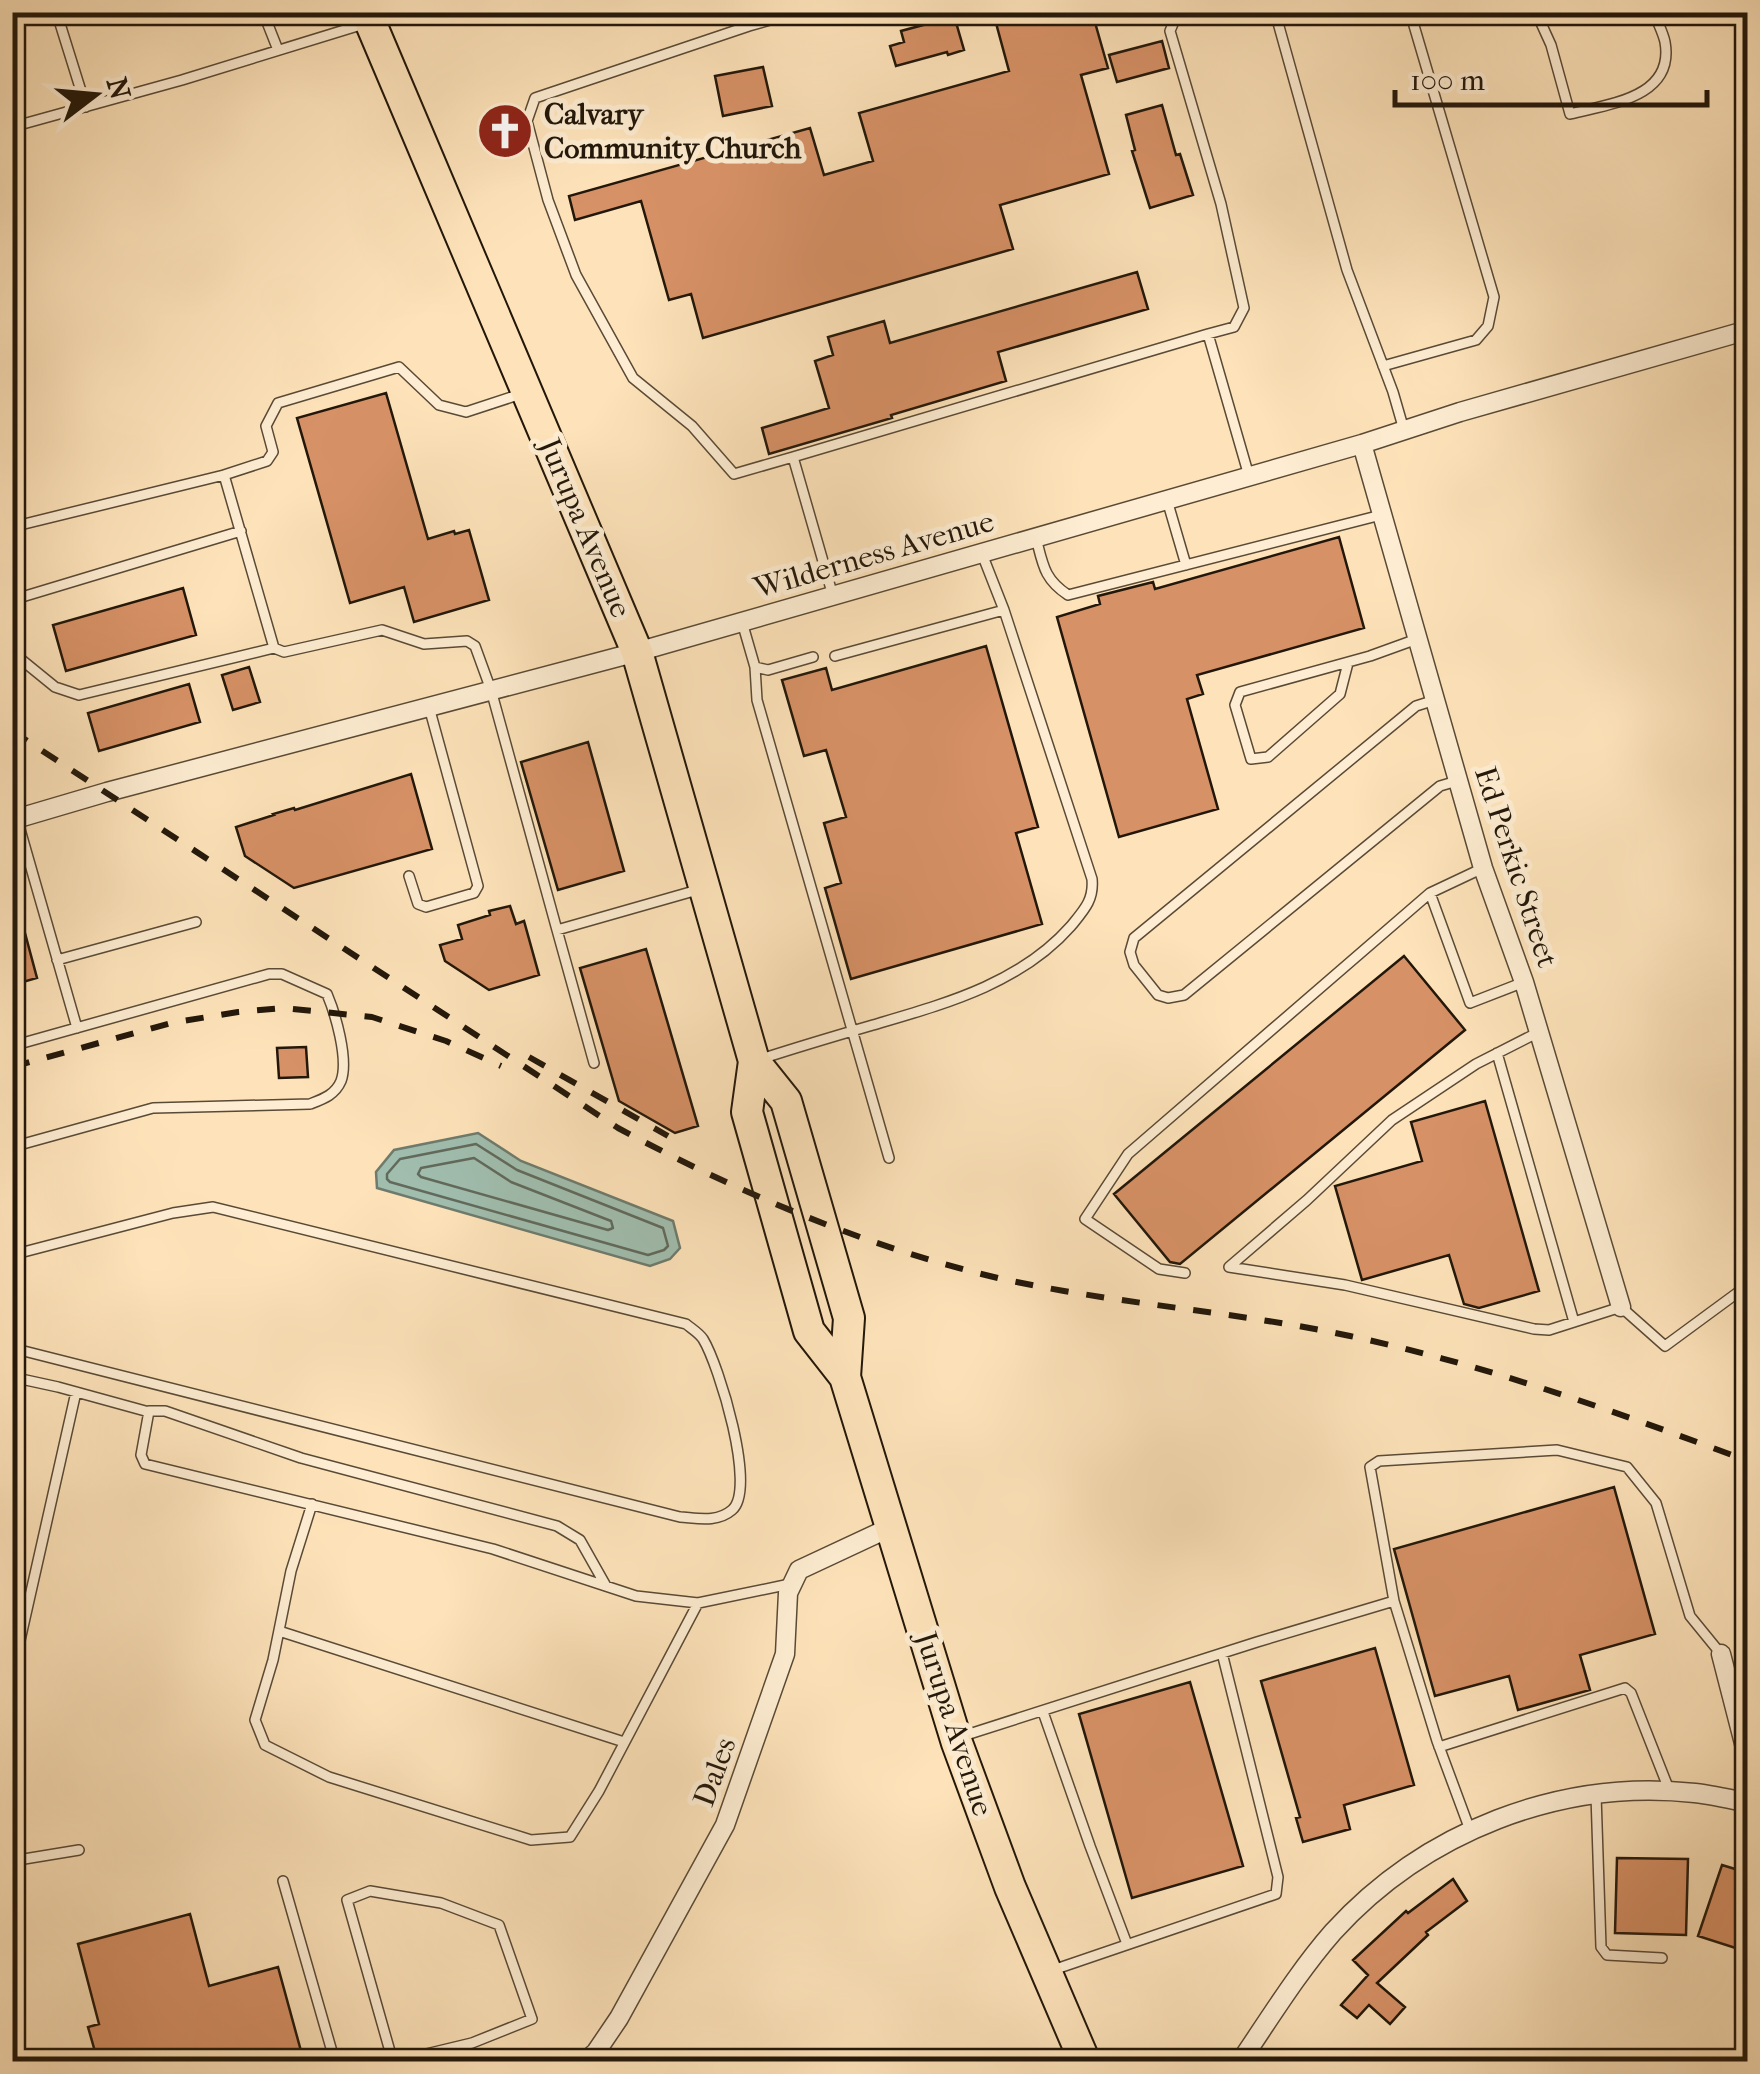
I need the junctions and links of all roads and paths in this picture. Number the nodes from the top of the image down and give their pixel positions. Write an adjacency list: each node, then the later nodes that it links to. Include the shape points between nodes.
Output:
1 (54, 12): 12 (lane)
2 (263, 12): 11 (lane)
3 (403, 12): 10 (lane)
4 (798, 12): 20 (lane, via 535,98 527,121 576,275 633,378 692,426 734,474)
5 (1178, 12): 15 (lane, via 1170,31 1244,308 1234,327)
6 (1275, 12): 16 (lane, via 1347,270)
7 (1410, 12): 16 (lane, via 1494,297 1488,326 1476,340)
8 (1536, 12): 9 (lane, via 1570,114 1628,99 1657,80 1665,42)
9 (1654, 12)
10 (368, 17): 11 (lane); 17 (main road, Jurupa Avenue)
11 (278, 50): 12 (lane)
12 (86, 107): 13 (lane)
13 (12, 127)
14 (1748, 330): 18 (street, Wilderness Avenue)
15 (1208, 334): 20 (lane); 22 (lane)
16 (1383, 366): 18 (lane)
17 (528, 392): 21 (lane, via 466,412 439,405 399,367 278,402 266,426 273,452 266,462); 37 (main road, Jurupa Avenue)
18 (1404, 430): 19 (street, Wilderness Avenue)
19 (1362, 444): 22 (street, Wilderness Avenue); 24 (street, Ed Perkic Street)
20 (794, 457): 30 (lane)
21 (224, 475): 25 (lane); 26 (lane)
22 (1250, 476): 23 (street, Wilderness Avenue)
23 (1166, 500): 27 (street, Wilderness Avenue); 29 (lane)
24 (1382, 514): 29 (lane); 34 (street, Ed Perkic Street)
25 (12, 527)
26 (240, 532): 31 (lane); 35 (lane)
27 (1036, 538): 28 (street, Wilderness Avenue); 29 (lane, via 1045,574 1068,595)
28 (982, 553): 30 (street, Wilderness Avenue); 32 (lane)
29 (1186, 565)
30 (833, 596): 33 (street, Wilderness Avenue)
31 (12, 600)
32 (1004, 610): 38 (lane); 56 (lane, via 1092,879 1089,905 1027,966 954,1001)
33 (742, 622): 37 (street, Wilderness Avenue); 41 (lane)
34 (1417, 639): 40 (lane); 43 (street, Ed Perkic Street)
35 (274, 648): 36 (lane, via 80,695 54,688); 42 (lane, via 284,652 382,630 424,644 466,641 475,646)
36 (12, 652)
37 (637, 652): 42 (street, Wilderness Avenue); 49 (main road, Jurupa Avenue)
38 (835, 656)
39 (813, 657): 41 (lane)
40 (1348, 662): 40 (lane, via 1240,692 1236,705 1251,760 1268,757 1340,694)
41 (755, 668): 56 (lane, via 757,700)
42 (490, 690): 44 (street, Wilderness Avenue); 52 (lane)
43 (1435, 700): 45 (street, Ed Perkic Street); 45 (lane, via 1416,706 1134,938 1134,965 1158,996 1184,996 1440,786)
44 (429, 706): 46 (street, Wilderness Avenue); 48 (lane, via 478,886 426,907 418,904)
45 (1458, 781): 47 (street, Ed Perkic Street)
46 (14, 819): 53 (lane)
47 (1483, 868): 50 (lane); 54 (street, Ed Perkic Street)
48 (409, 876)
49 (704, 888): 52 (lane); 60 (main road, Jurupa Avenue)
50 (1430, 893): 54 (lane, via 1470,1004); 65 (lane, via 1128,1154 1085,1219 1159,1269)
51 (196, 922): 53 (lane)
52 (557, 930): 61 (lane)
53 (57, 960): 55 (lane)
54 (1524, 982): 57 (street, Ed Perkic Street)
55 (77, 1028): 58 (lane); 62 (lane, via 282,974 326,994 335,1013 341,1081 328,1097 310,1104 154,1108)
56 (851, 1031): 60 (lane); 63 (lane)
57 (1539, 1032): 59 (lane); 67 (street, Ed Perkic Street)
58 (12, 1046)
59 (1498, 1053): 68 (lane); 68 (lane, via 1392,1120 1229,1266 1534,1329)
60 (754, 1061): 70 (main road, Jurupa Avenue, via 786,1101 806,1170 848,1318); 70 (main road, Jurupa Avenue, via 747,1112 808,1331)
61 (594, 1063)
62 (12, 1147)
63 (889, 1158)
64 (12, 1255): 69 (lane, via 213,1207 686,1324 702,1337 723,1388 742,1470 738,1500 712,1520 680,1516)
65 (1185, 1273)
66 (1748, 1285): 67 (lane, via 1665,1346)
67 (1621, 1306): 68 (lane)
68 (1574, 1322)
69 (12, 1348)
70 (845, 1377): 75 (main road, Jurupa Avenue)
71 (12, 1378): 72 (lane)
72 (76, 1392): 73 (lane); 83 (lane)
73 (149, 1412): 74 (lane, via 145,1464); 77 (lane, via 165,1411 301,1458 557,1526 580,1540)
74 (312, 1504): 77 (lane, via 492,1548); 80 (lane)
75 (891, 1526): 76 (street, via 799,1570); 86 (main road, Jurupa Avenue)
76 (793, 1583): 79 (lane); 102 (street, Dales, via 786,1654 725,1825 619,2018)
77 (606, 1586): 79 (lane)
78 (1394, 1601): 81 (lane); 82 (lane, via 1370,1467 1379,1460 1557,1450 1627,1467 1656,1502 1690,1616); 88 (lane)
79 (698, 1602): 87 (lane)
80 (278, 1631): 87 (lane); 87 (lane, via 256,1720 265,1745 328,1777 530,1840 570,1837)
81 (1222, 1654): 85 (lane); 97 (lane, via 1278,1877 1276,1894)
82 (1721, 1654): 84 (street)
83 (12, 1676)
84 (1740, 1697): 89 (street)
85 (1043, 1712): 86 (lane); 97 (lane)
86 (956, 1738): 99 (main road, Jurupa Avenue)
87 (624, 1742)
88 (1439, 1747): 90 (lane, via 1625,1688); 93 (lane)
89 (1748, 1759)
90 (1670, 1792): 91 (street); 92 (street)
91 (1596, 1795): 93 (street, via 1534,1807); 98 (lane, via 1601,1947 1608,1954)
92 (1748, 1802)
93 (1470, 1830): 104 (street, via 1367,1898 1303,1970)
94 (78, 1850): 95 (lane)
95 (12, 1862)
96 (283, 1881): 100 (lane)
97 (1127, 1944): 99 (lane)
98 (1662, 1958)
99 (1046, 1972): 103 (main road, Jurupa Avenue)
100 (335, 2062)
101 (394, 2062): 101 (lane, via 532,2019 499,1926 441,1904 370,1891 347,1900)
102 (586, 2062)
103 (1085, 2062)
104 (1240, 2062)

